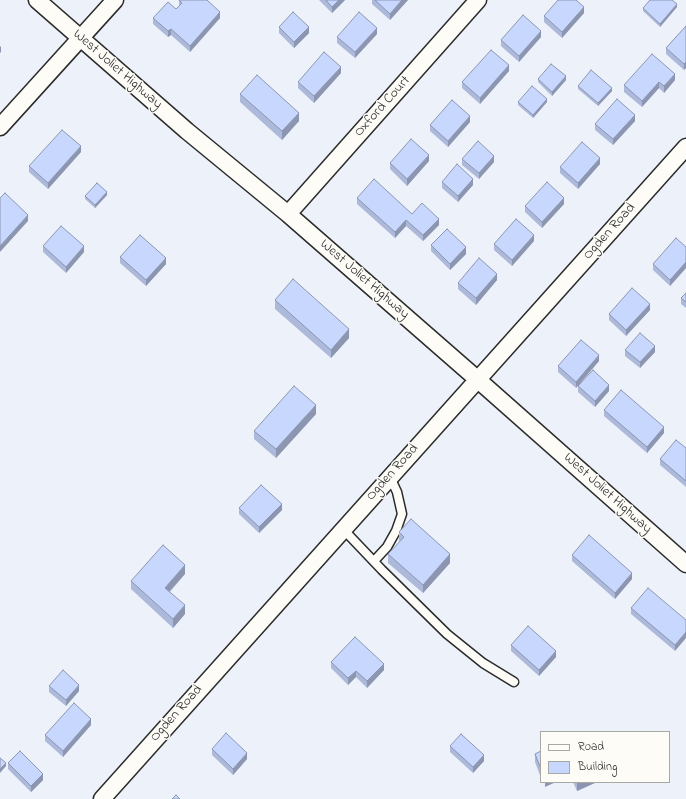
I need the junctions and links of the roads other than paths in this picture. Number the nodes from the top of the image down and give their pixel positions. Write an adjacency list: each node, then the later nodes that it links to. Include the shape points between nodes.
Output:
1 (37, 0): 4 (street, West Joliet Highway)
2 (115, 0): 4 (street)
3 (478, 0): 7 (street, Oxford Court)
4 (81, 38): 5 (street); 7 (street, West Joliet Highway, via 187,131)
5 (0, 127)
6 (686, 147): 8 (street, Ogden Road)
7 (288, 214): 8 (street, West Joliet Highway)
8 (477, 379): 9 (street, Ogden Road); 12 (street, West Joliet Highway)
9 (390, 477): 10 (street, Ogden Road); 11 (lane, via 397,492 402,514 387,547)
10 (343, 529): 11 (lane); 14 (street, Ogden Road)
11 (374, 561): 13 (lane, via 447,634 483,663)
12 (686, 564)
13 (514, 682)
14 (102, 799)

